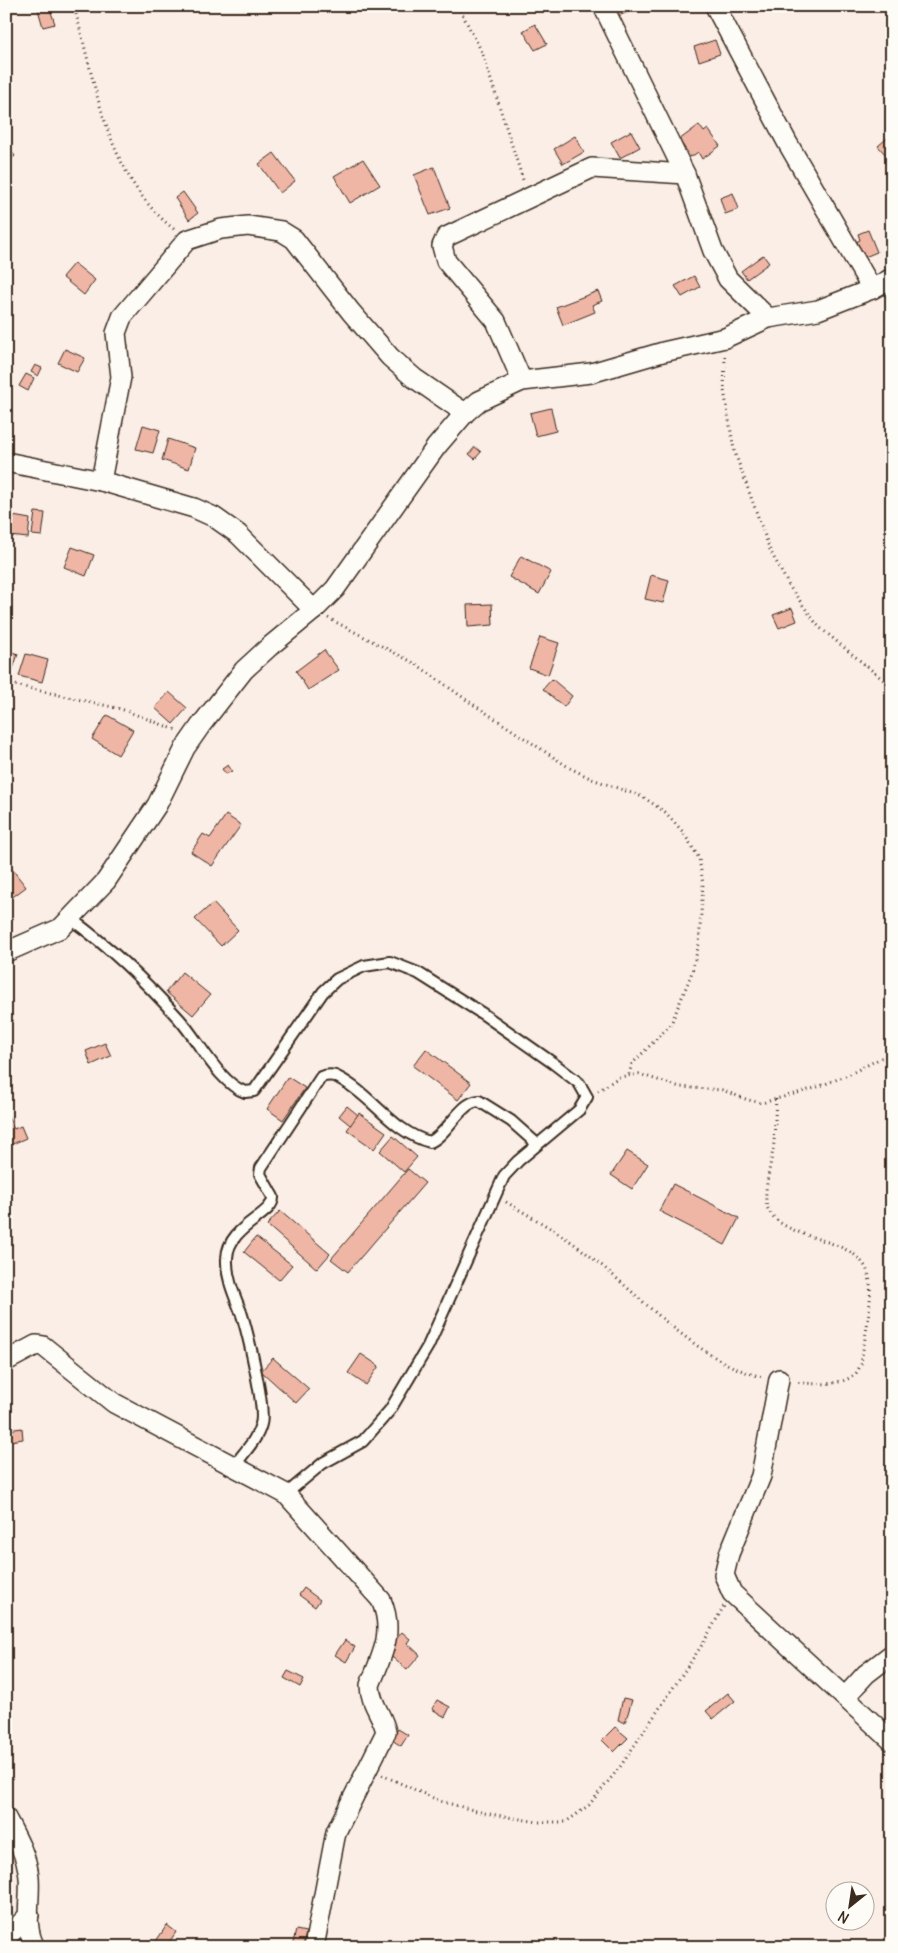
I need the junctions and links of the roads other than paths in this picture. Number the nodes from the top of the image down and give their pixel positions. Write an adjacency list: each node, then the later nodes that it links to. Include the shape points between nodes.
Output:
1 (603, 6): 3 (street)
2 (715, 6): 5 (street, via 782,133)
3 (685, 174): 6 (street, via 713,251 728,279); 7 (street, via 592,168 450,235 442,246 446,261 496,321)
4 (892, 278): 5 (street)
5 (872, 289): 6 (street, via 818,310)
6 (768, 318): 7 (street, via 725,338 591,373)
7 (522, 381): 8 (street, via 497,391)
8 (465, 412): 10 (street, via 390,358 288,234 263,226 221,229 187,240 122,317 116,341 120,377); 11 (street, via 410,482 335,589)
9 (6, 462): 10 (street)
10 (101, 481): 11 (street, via 194,508 214,517 238,534)
11 (314, 610): 12 (street, via 244,670 193,737 157,805 122,860)
12 (72, 919): 13 (street, via 48,934); 14 (lane, via 103,942 181,1021 229,1082 240,1091 254,1091 323,992 337,979 364,966 390,962 418,973 483,1014 579,1083 587,1097 572,1117)
13 (6, 952)
14 (537, 1144): 17 (lane, via 511,1121 478,1101 467,1104 438,1139 430,1142 420,1140 386,1117 339,1077 321,1077 261,1168 260,1174 273,1197 271,1205 231,1240 227,1256 232,1293 241,1314 258,1383 262,1422 256,1437); 18 (lane, via 504,1176 428,1346 386,1416 363,1441 323,1463)
15 (6, 1360): 17 (street, via 36,1345 43,1346 114,1403)
16 (779, 1379): 20 (street, via 761,1476 729,1554 724,1576 732,1593)
17 (235, 1465): 18 (street)
18 (286, 1494): 26 (street, via 381,1600 388,1616 384,1646 370,1685 370,1693 384,1720 386,1732 336,1832)
19 (892, 1654): 20 (street, via 866,1674)
20 (846, 1697): 21 (street)
21 (892, 1741)
22 (6, 1818): 23 (street, via 25,1857 29,1877)
23 (29, 1915): 24 (street); 25 (street, via 28,1927)
24 (6, 1938)
25 (35, 1947)
26 (314, 1947)

